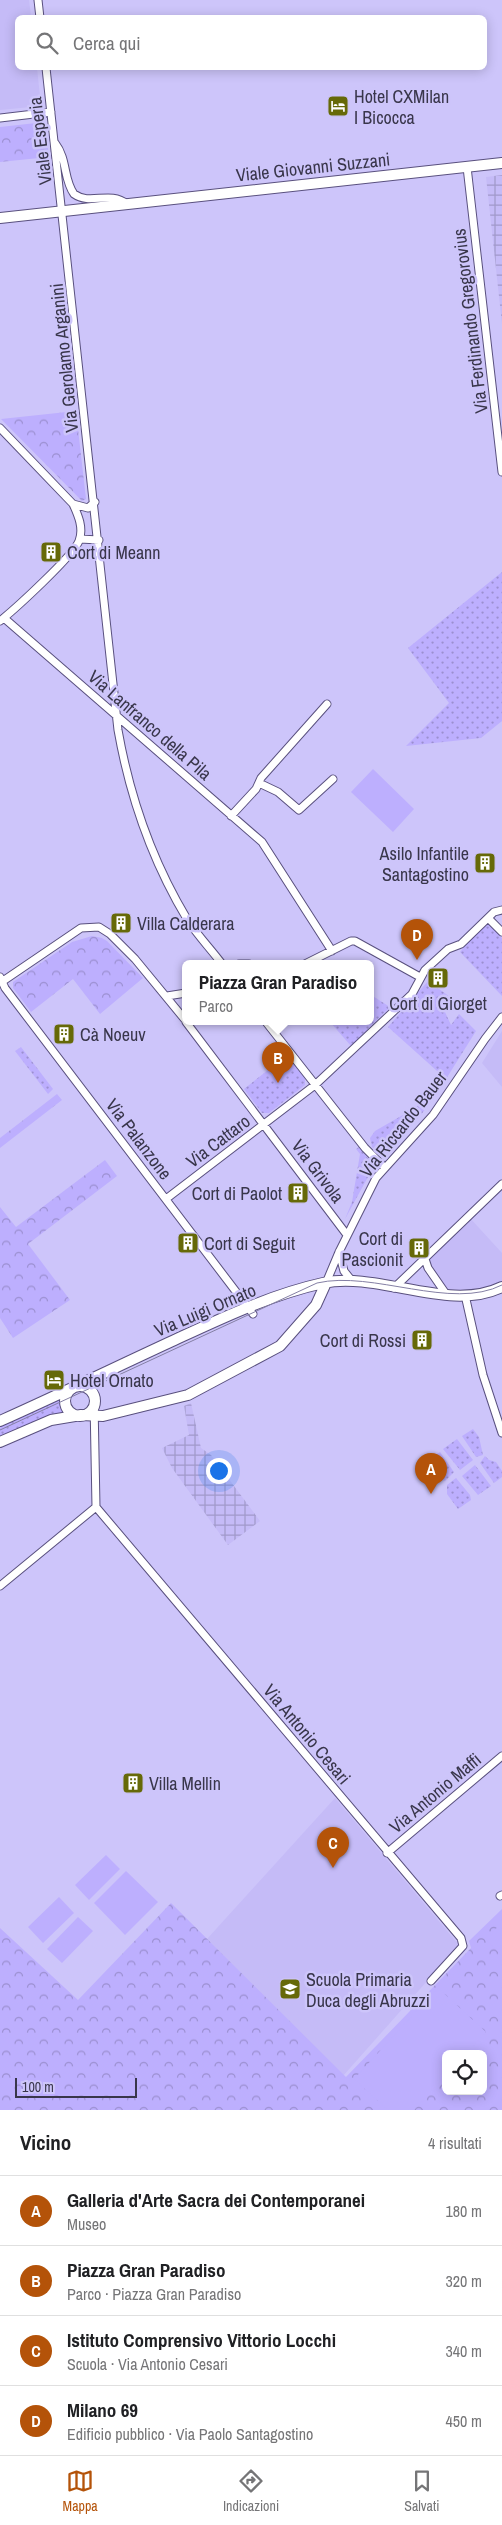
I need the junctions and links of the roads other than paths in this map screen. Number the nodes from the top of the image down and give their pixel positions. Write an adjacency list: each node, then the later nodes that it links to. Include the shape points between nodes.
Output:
1 (38, 0): 2 (street)
2 (40, 15)
3 (46, 70): 4 (street, Viale Esperia)
4 (51, 112): 5 (street); 6 (street, Viale Esperia)
5 (0, 118)
6 (55, 142): 9 (street, Viale Giovanni Suzzani, via 64,155 68,182 74,194 86,199 117,197); 10 (street, Viale Esperia)
7 (502, 163): 8 (main road, Viale Giovanni Suzzani)
8 (467, 167): 9 (main road, Viale Giovanni Suzzani); 13 (street, Via Ferdinando Gregorovius)
9 (127, 204): 10 (main road, Viale Giovanni Suzzani)
10 (63, 211): 11 (main road, Viale Giovanni Suzzani); 14 (street, Via Gerolamo Arganini)
11 (0, 218)
12 (0, 428): 15 (street)
13 (502, 472)
14 (95, 502): 15 (street, via 88,508); 17 (street, Via Gerolamo Arganini)
15 (73, 504): 16 (street, via 80,520)
16 (80, 539): 17 (street); 18 (street, Via Lanfranco della Pila)
17 (99, 540): 20 (street, Via Gerolamo Arganini)
18 (2, 620): 20 (street, Via Lanfranco della Pila)
19 (327, 704): 22 (street)
20 (118, 718): 23 (street, Via Lanfranco della Pila); 28 (street, Via Gerolamo Arganini, via 126,775 148,844 188,920)
21 (333, 779): 22 (street, via 299,810 278,792)
22 (259, 782): 23 (street)
23 (232, 816): 27 (street, Via Lanfranco della Pila, via 262,842)
24 (502, 910): 25 (street, via 494,912)
25 (489, 919): 26 (street); 30 (street, Via Cattaro, via 461,944 446,950)
26 (502, 932)
27 (332, 951): 29 (street); 30 (street, via 355,941)
28 (219, 960)
29 (313, 960)
30 (420, 977): 38 (street, Via Cattaro, via 412,994)
31 (2, 979): 33 (street, via 81,928 99,927 110,934); 42 (street, Via Palanzone, via 5,988)
32 (182, 994): 33 (street)
33 (167, 996): 34 (street)
34 (182, 1016)
35 (502, 1017): 40 (street, Via Riccardo Bauer, via 434,1115)
36 (189, 1025): 39 (street, Via Grivola)
37 (268, 1025): 38 (street)
38 (315, 1085): 39 (street, Via Cattaro); 40 (street)
39 (264, 1124): 42 (street, Via Cattaro); 43 (street, Via Grivola)
40 (385, 1168): 43 (street, Via Riccardo Bauer, via 376,1178)
41 (502, 1184): 45 (street)
42 (166, 1199): 52 (street, Via Palanzone)
43 (348, 1235): 44 (street, Via Riccardo Bauer)
44 (339, 1252): 46 (street, via 344,1272); 47 (street, Via Riccardo Bauer)
45 (425, 1259): 49 (street); 50 (street)
46 (355, 1282): 47 (main road, Via Luigi Ornato); 49 (main road, Via Luigi Ornato)
47 (326, 1283): 52 (main road, Via Luigi Ornato); 56 (main road, via 304,1321 269,1354 182,1398)
48 (502, 1287): 51 (main road, Via Luigi Ornato)
49 (394, 1288): 50 (main road, Via Luigi Ornato)
50 (446, 1294): 51 (main road, Via Luigi Ornato)
51 (464, 1295): 58 (street, via 483,1375)
52 (250, 1310): 53 (main road, Via Luigi Ornato)
53 (73, 1387): 54 (main road, via 88,1388); 55 (main road, via 66,1395 66,1405 71,1413); 57 (main road, Via Luigi Ornato)
54 (94, 1402): 55 (main road, via 90,1412); 56 (street)
55 (81, 1416): 56 (main road); 59 (main road, via 51,1420)
56 (95, 1416): 60 (street)
57 (0, 1421)
58 (502, 1433)
59 (0, 1442)
60 (96, 1507): 61 (street); 63 (street, Via Antonio Cesari)
61 (0, 1586)
62 (502, 1756): 63 (street, Via Antonio Maffi)
63 (387, 1853): 64 (street, Via Antonio Cesari, via 461,1938 463,1946)
64 (431, 1981)

